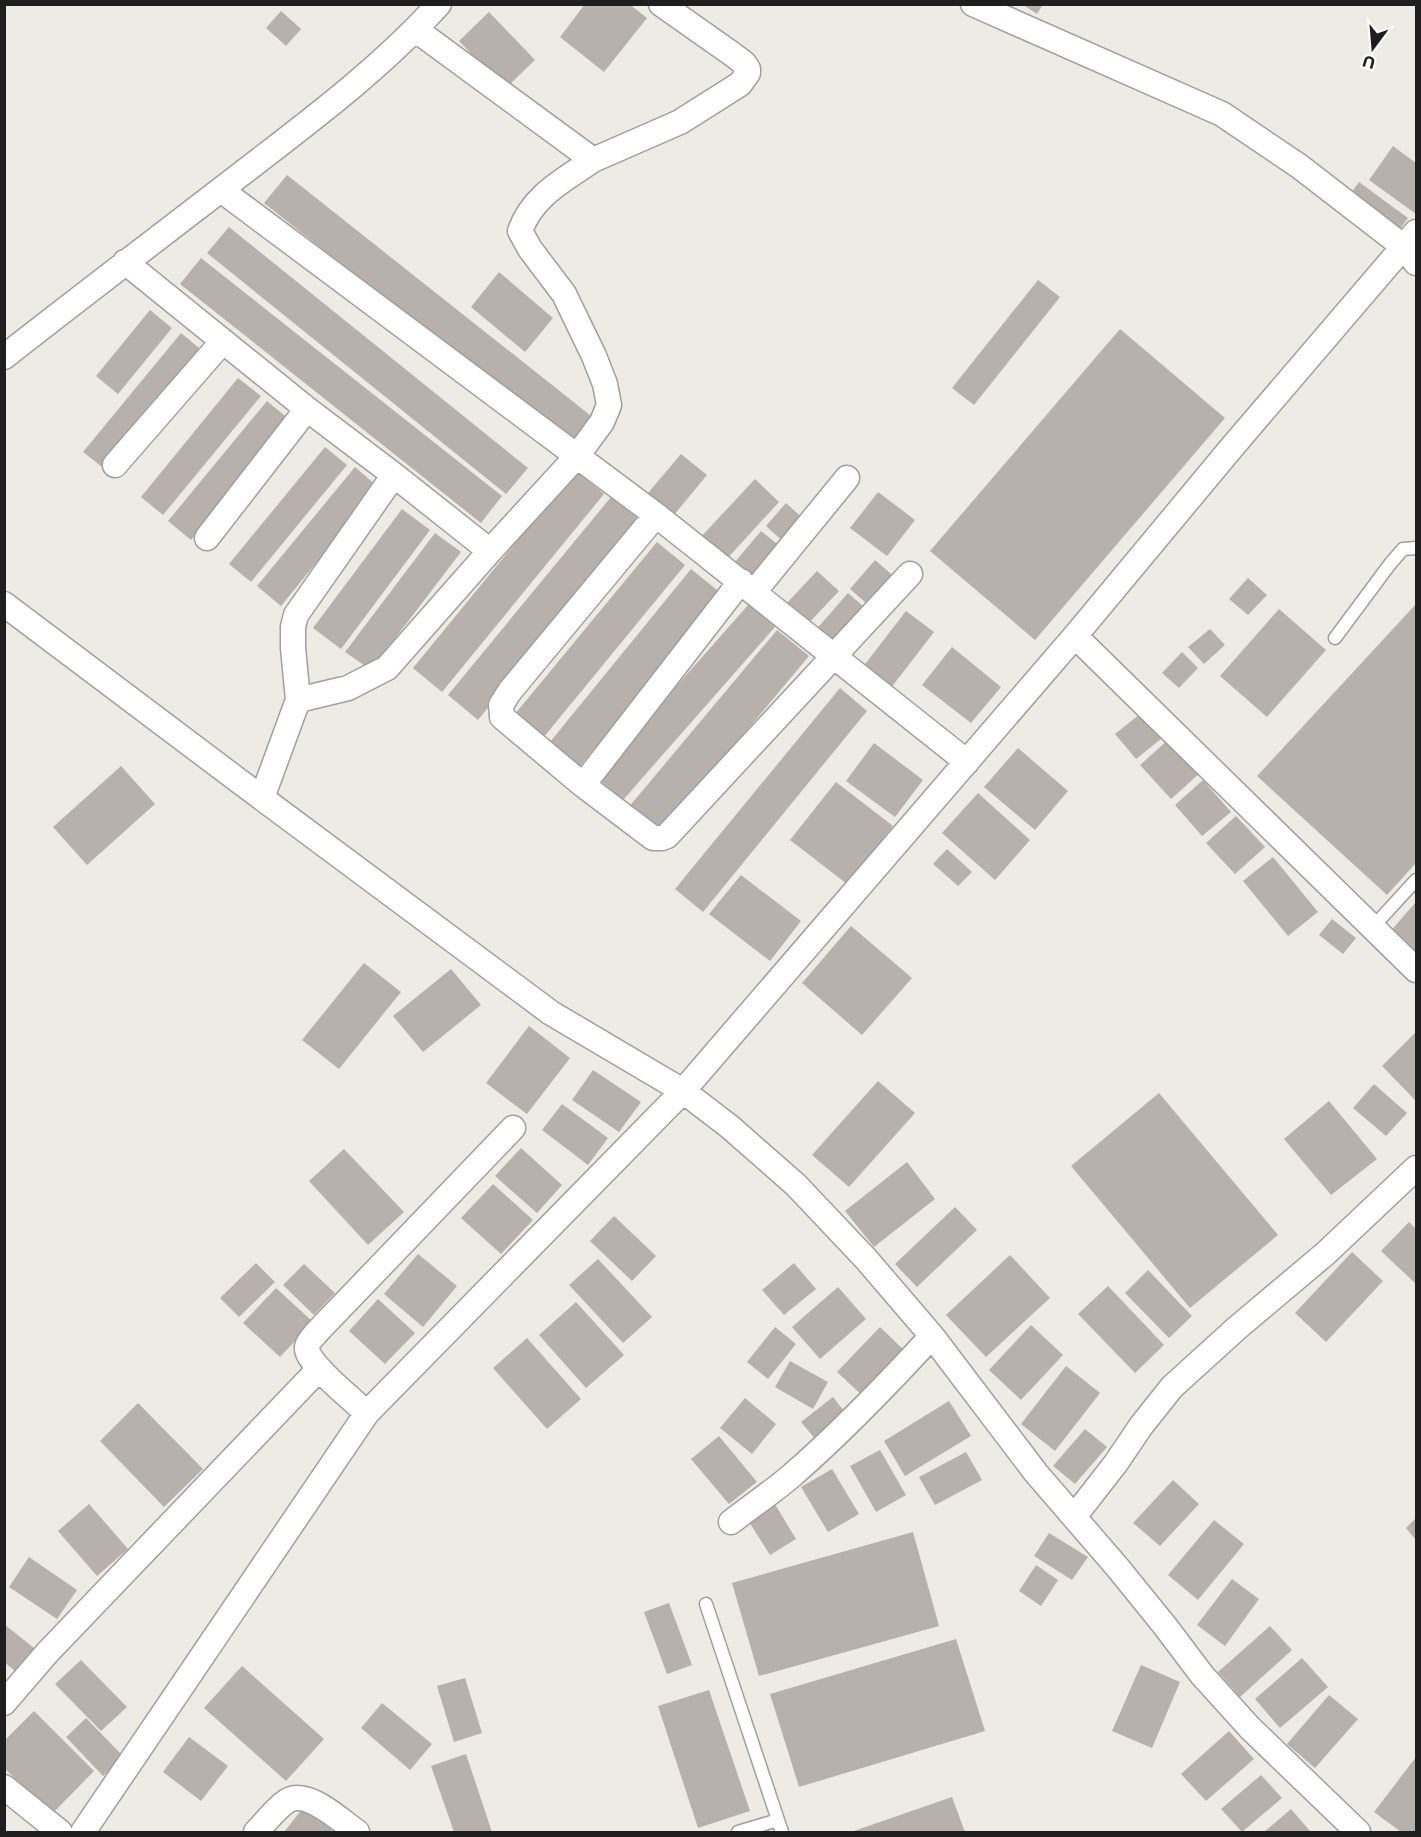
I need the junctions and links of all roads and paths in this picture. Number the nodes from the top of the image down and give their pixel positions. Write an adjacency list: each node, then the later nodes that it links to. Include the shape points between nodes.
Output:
1 (439, 4): 4 (street)
2 (661, 4): 5 (street, via 744,63 748,73 740,84 680,122)
3 (973, 4): 7 (street, via 1222,114)
4 (416, 30): 5 (street); 6 (street, via 328,107)
5 (593, 160): 12 (street, via 545,193 529,211 520,231 564,294 605,384 609,405 602,422)
6 (221, 190): 8 (street); 12 (street)
7 (1412, 248): 23 (street, via 1241,437)
8 (125, 262): 9 (street); 10 (street)
9 (223, 340): 11 (street); 13 (street)
10 (4, 357)
11 (307, 409): 14 (street); 17 (street)
12 (577, 456): 16 (street); 19 (street)
13 (115, 465)
14 (394, 475): 19 (street); 26 (street, via 296,615 293,648)
15 (847, 478): 21 (street)
16 (656, 515): 21 (street); 28 (street, via 501,705 502,717 507,722)
17 (207, 538)
18 (1416, 548): 24 (lane, via 1403,549)
19 (490, 551): 26 (street, via 387,668 348,688)
20 (910, 574): 25 (street)
21 (748, 587): 25 (street); 28 (street)
22 (4, 604): 29 (street)
23 (1075, 636): 27 (street); 31 (street)
24 (1335, 638)
25 (834, 656): 27 (street); 28 (street, via 667,836 648,836)
26 (298, 700): 29 (street)
27 (967, 762): 33 (street)
28 (583, 785)
29 (262, 798): 33 (street, via 551,1013)
30 (1416, 880): 31 (lane)
31 (1372, 928): 32 (street)
32 (1416, 970)
33 (682, 1091): 36 (street, via 796,1185); 38 (street)
34 (513, 1128): 37 (street, via 310,1341 306,1349)
35 (1416, 1168): 39 (street, via 1326,1253 1172,1387)
36 (932, 1336): 39 (street); 40 (street, via 824,1446)
37 (319, 1369): 38 (street); 42 (street, via 47,1653)
38 (367, 1413): 46 (street)
39 (1074, 1517): 51 (street, via 1210,1684)
40 (731, 1522)
41 (706, 1604): 44 (lane)
42 (4, 1703)
43 (4, 1787): 45 (street)
44 (778, 1820): 49 (lane); 50 (lane)
45 (60, 1833)
46 (83, 1833)
47 (256, 1833): 48 (street, via 288,1800 301,1798 314,1801)
48 (357, 1833)
49 (738, 1833)
50 (782, 1833)
51 (1358, 1833)

